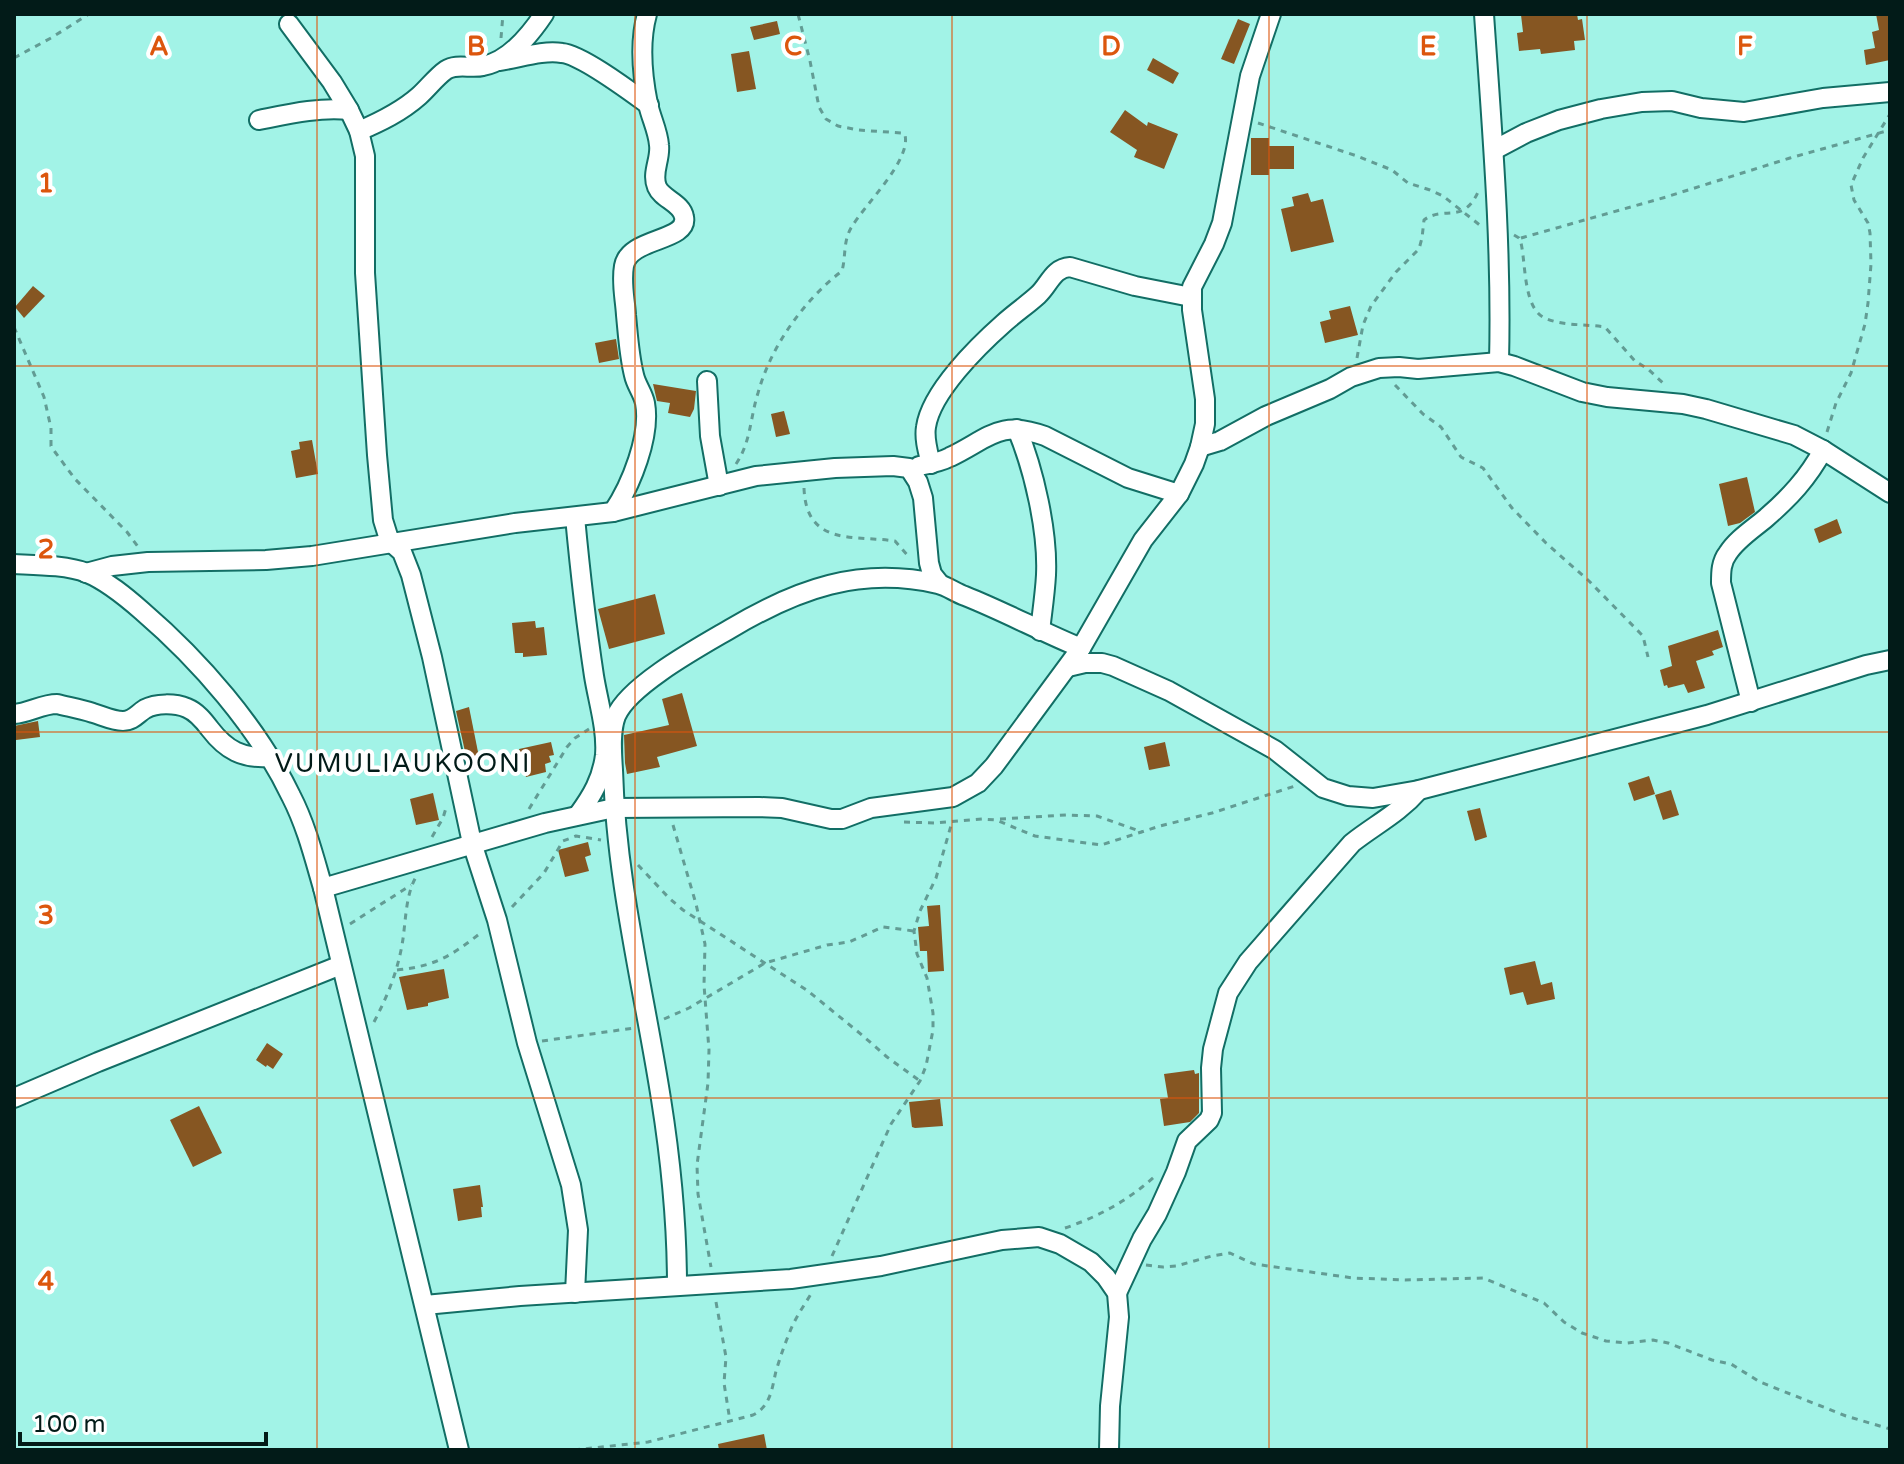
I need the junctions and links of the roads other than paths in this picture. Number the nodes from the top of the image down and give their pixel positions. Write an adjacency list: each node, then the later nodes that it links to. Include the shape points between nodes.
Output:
1 (544, 14): 6 (street)
2 (647, 14): 8 (street, via 642,49)
3 (1271, 14): 13 (street, via 1250,76 1222,223)
4 (1484, 14): 12 (street)
5 (289, 24): 9 (street)
6 (496, 62): 8 (street, via 568,54); 11 (street, via 449,68 403,109)
7 (1890, 92): 12 (street, via 1744,112 1642,102 1559,120)
8 (649, 105): 24 (street, via 660,148 658,190 681,209 685,221 675,233 635,249 625,259 622,285 631,356 645,413 633,475)
9 (349, 110): 10 (street); 11 (street)
10 (259, 120)
11 (359, 131): 26 (street, via 365,156 365,273 380,493)
12 (1494, 150): 14 (street)
13 (1191, 297): 17 (street, via 1205,399); 19 (street, via 1063,267 946,386 926,428)
14 (1499, 362): 17 (street, via 1379,368); 18 (street, via 1582,392 1683,404 1766,426)
15 (707, 381): 21 (street)
16 (1017, 429): 19 (street, via 989,435); 23 (street, via 1045,436 1128,478); 30 (street, via 1031,467 1044,542)
17 (1200, 447): 23 (street)
18 (1823, 450): 22 (street); 34 (street, via 1796,490 1740,540 1721,566)
19 (931, 464): 20 (street)
20 (909, 468): 21 (street, via 803,470); 29 (street, via 923,498 927,549)
21 (719, 483): 24 (street)
22 (1890, 493)
23 (1179, 494): 31 (street, via 1143,540)
24 (613, 512): 25 (street)
25 (575, 517): 26 (street); 39 (street, via 605,753 598,785)
26 (393, 544): 28 (street, via 266,560 148,562); 40 (street, via 405,557 416,591)
27 (14, 564): 28 (street)
28 (86, 573): 36 (street, via 173,638 223,693)
29 (936, 579): 30 (street); 38 (street, via 880,577 813,589 746,619 663,670 615,717)
30 (1040, 631): 31 (street)
31 (1081, 648): 33 (street)
32 (1890, 660): 34 (street)
33 (1068, 667): 37 (street, via 1102,663 1169,691 1275,750 1323,788 1373,798); 38 (street, via 994,766 953,797 871,808 842,819 782,808)
34 (1751, 702): 37 (street)
35 (14, 714): 36 (street, via 57,704 126,721 148,708 179,706 198,715 235,752)
36 (269, 757): 41 (street, via 292,796)
37 (1419, 790): 46 (street, via 1398,812 1352,843 1238,975 1213,1049 1212,1113 1187,1141)
38 (614, 808): 39 (street); 44 (street, via 667,1139)
39 (578, 815): 40 (street)
40 (472, 843): 41 (street); 45 (street, via 571,1185 578,1230)
41 (323, 888): 42 (street)
42 (341, 965): 43 (street); 47 (street)
43 (14, 1098)
44 (677, 1286): 45 (street); 46 (street, via 823,1275 1039,1237 1091,1262)
45 (575, 1293): 47 (street)
46 (1117, 1293): 49 (street)
47 (425, 1305): 48 (street)
48 (459, 1450)
49 (1109, 1450)

